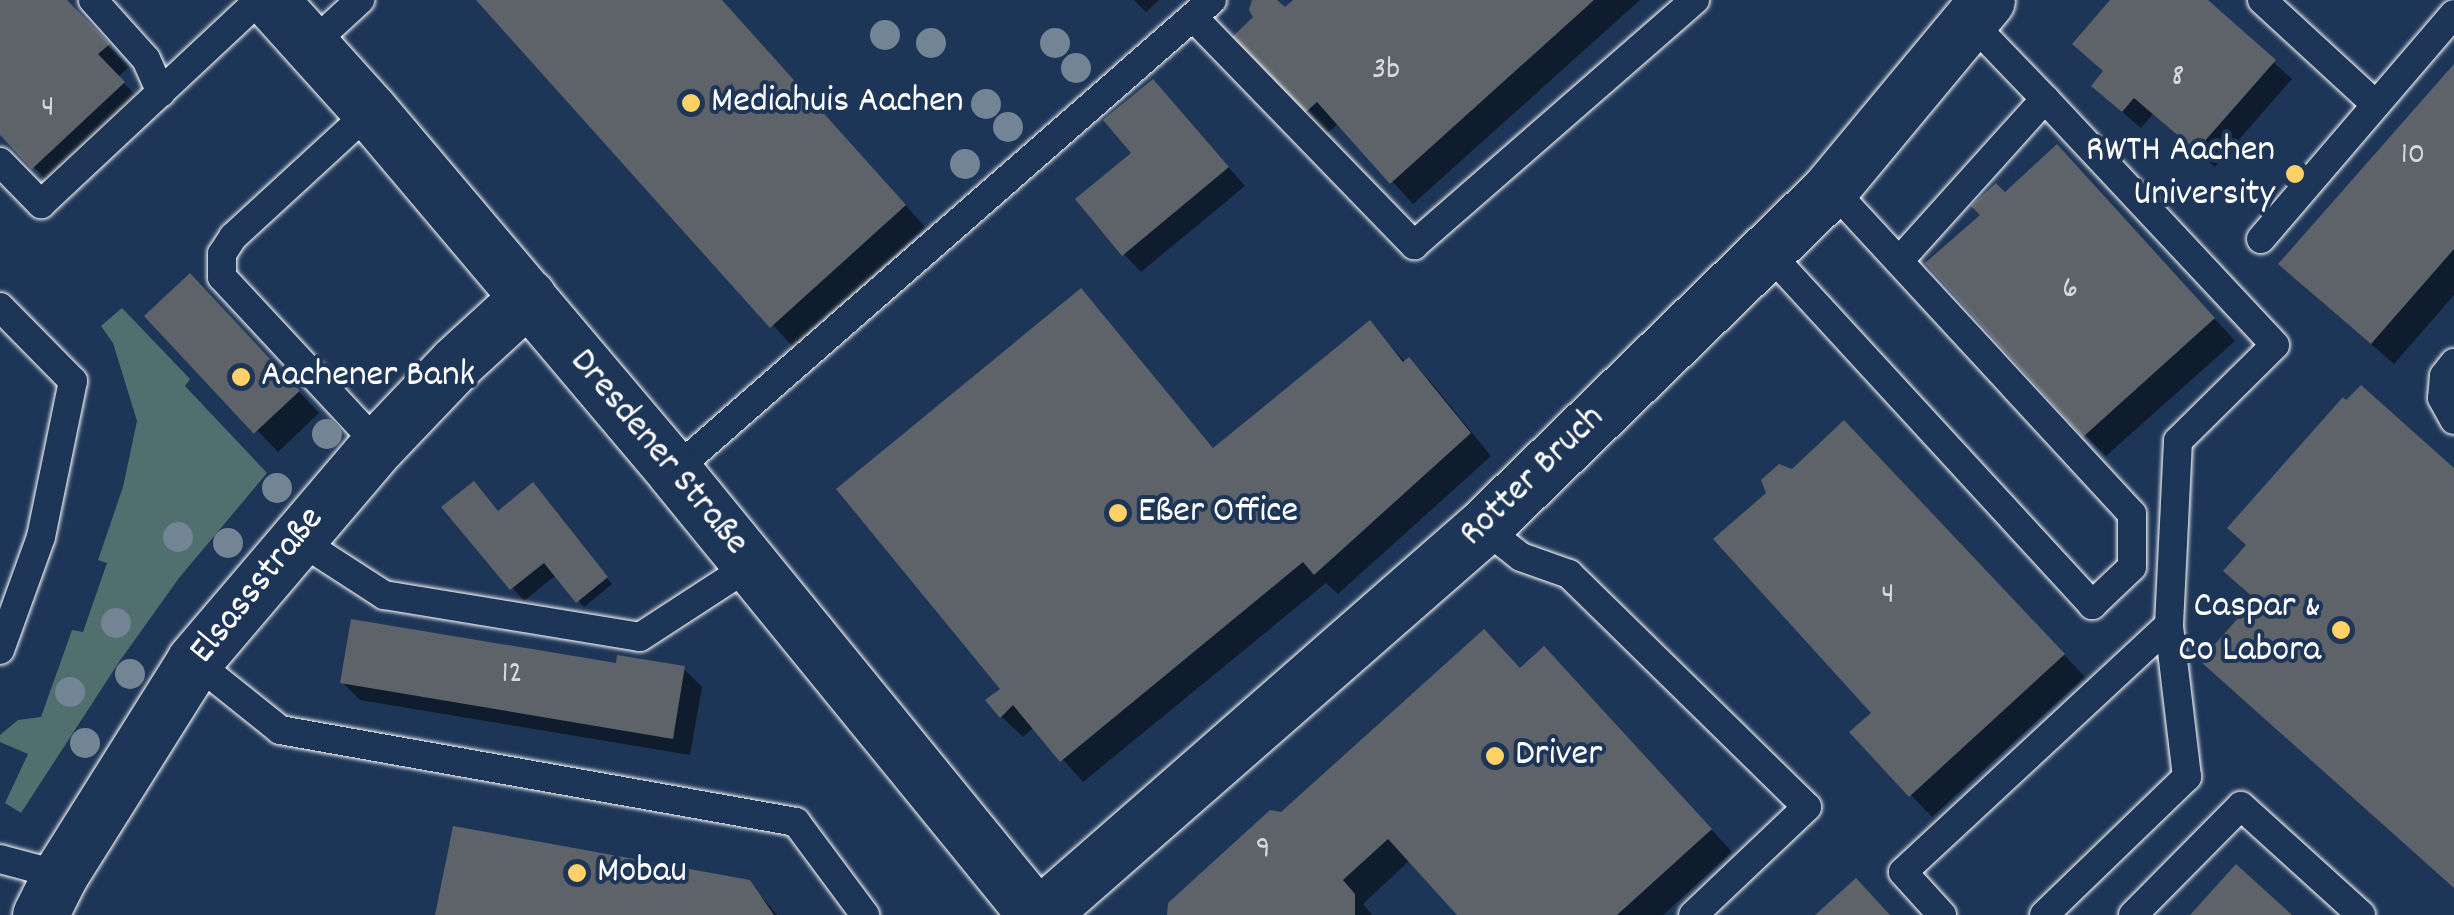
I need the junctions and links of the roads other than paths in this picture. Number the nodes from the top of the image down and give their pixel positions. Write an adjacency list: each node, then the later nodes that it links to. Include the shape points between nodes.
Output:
1 (92, 0): 11 (lane, via 146,59)
2 (259, 0): 11 (lane)
3 (270, 0): 10 (street, Dresdener Straße)
4 (360, 0): 10 (lane)
5 (1695, 0): 7 (lane, via 1414,246)
6 (2262, 0): 13 (lane)
7 (1202, 8): 25 (lane)
8 (1979, 10): 12 (lane); 16 (street, Rotter Bruch)
9 (2454, 14): 13 (lane)
10 (310, 45): 14 (street, Dresdener Straße)
11 (160, 93): 15 (lane, via 41,204)
12 (2045, 98): 19 (lane); 29 (lane, via 2274,345 2178,441)
13 (2375, 104): 17 (lane)
14 (370, 112): 20 (street, Dresdener Straße); 24 (lane, via 233,236 222,254 222,277)
15 (0, 162)
16 (1831, 188): 18 (street, Rotter Bruch); 19 (lane)
17 (2261, 239)
18 (1767, 251): 19 (lane, via 2092,605 2132,567 2132,514); 26 (street, Rotter Bruch)
19 (1899, 261)
20 (528, 298): 24 (street, Elsassstraße); 25 (street, Dresdener Straße)
21 (0, 307): 30 (lane, via 73,381 40,537)
22 (2454, 364): 23 (lane, via 2444,376 2442,398)
23 (2454, 420)
24 (378, 445): 27 (street, Elsassstraße)
25 (674, 472): 28 (street, Dresdener Straße)
26 (1483, 527): 35 (street, Rotter Bruch); 36 (lane, via 1521,557 1569,574 1807,808)
27 (296, 538): 28 (lane, via 384,595 640,637); 31 (street, Elsassstraße)
28 (751, 565): 35 (street, Dresdener Straße)
29 (2169, 625): 37 (lane, via 1903,872); 38 (lane, via 2187,776)
30 (0, 650)
31 (194, 662): 33 (street, Elsassstraße); 34 (lane, via 280,730 796,822)
32 (0, 859): 33 (lane)
33 (50, 895)
34 (865, 915)
35 (1038, 915)
36 (1693, 915)
37 (1942, 915)
38 (2044, 915)
39 (2133, 915): 40 (lane, via 2241,806)
40 (2361, 915)

